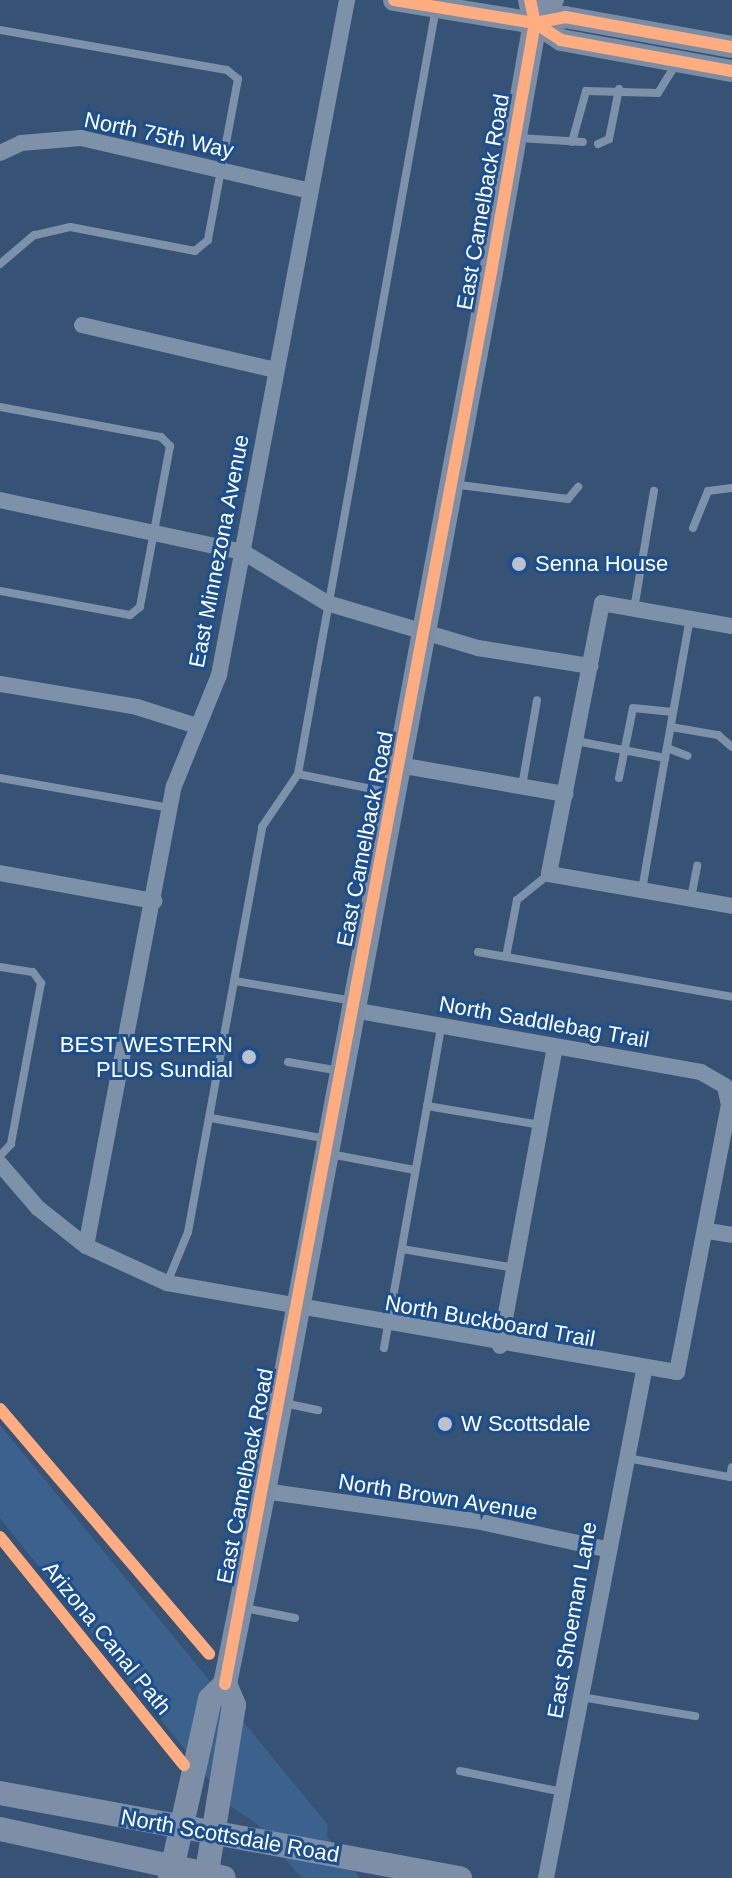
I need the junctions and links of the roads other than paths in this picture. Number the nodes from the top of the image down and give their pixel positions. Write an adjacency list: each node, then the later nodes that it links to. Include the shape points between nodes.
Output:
1 (347, 0): 17 (street, East Minnezona Avenue)
2 (394, 0): 4 (street)
3 (552, 0): 5 (main road, East Camelback Road)
4 (436, 7): 5 (street); 31 (lane)
5 (532, 12): 7 (street); 8 (street, via 561,40); 11 (main road, East Camelback Road)
6 (0, 30): 16 (lane, via 227,70 238,79)
7 (732, 47)
8 (676, 62): 9 (street); 10 (lane, via 665,90)
9 (732, 71)
10 (619, 89): 12 (lane, via 586,91); 14 (lane, via 609,139)
11 (514, 138): 12 (lane); 22 (main road, East Camelback Road)
12 (572, 142): 13 (lane)
13 (583, 142)
14 (598, 144)
15 (0, 153): 16 (street, North 75th Way, via 21,143 81,138)
16 (221, 171): 17 (street, North 75th Way); 18 (lane, via 208,240 195,251 70,227 34,235)
17 (310, 191): 20 (street, East Minnezona Avenue)
18 (0, 264)
19 (82, 325): 20 (street)
20 (276, 370): 29 (street, East Minnezona Avenue)
21 (0, 407): 28 (lane, via 161,437 170,446)
22 (452, 484): 23 (lane, via 568,499); 35 (main road, East Camelback Road)
23 (578, 487)
24 (732, 488): 27 (lane, via 708,491)
25 (654, 491): 32 (lane)
26 (0, 500): 28 (street)
27 (693, 528)
28 (154, 529): 29 (street); 30 (lane, via 140,607 130,615)
29 (243, 552): 31 (street); 40 (street, East Minnezona Avenue, via 219,675)
30 (0, 591)
31 (327, 603): 35 (street); 48 (lane)
32 (634, 609): 33 (street); 36 (street, via 602,603)
33 (690, 618): 34 (street); 39 (lane)
34 (732, 626)
35 (424, 631): 36 (street, via 478,648); 47 (main road, East Camelback Road)
36 (591, 666): 42 (street)
37 (0, 684): 40 (street, via 137,707)
38 (537, 700): 51 (lane)
39 (673, 712): 41 (lane); 44 (lane, via 633,708)
40 (197, 726): 54 (street, East Minnezona Avenue)
41 (671, 727): 43 (lane, via 718,735); 45 (lane)
42 (576, 741): 44 (lane); 53 (street)
43 (732, 747)
44 (625, 750): 45 (lane); 50 (lane)
45 (666, 753): 46 (lane); 58 (lane)
46 (688, 756)
47 (399, 765): 51 (street); 52 (main road, East Camelback Road)
48 (298, 774): 52 (lane); 65 (lane, via 262,827)
49 (0, 778): 54 (lane)
50 (619, 778)
51 (522, 787): 53 (street)
52 (394, 794): 67 (main road, East Camelback Road)
53 (565, 794): 57 (street)
54 (171, 808): 60 (street, East Minnezona Avenue)
55 (697, 866): 59 (lane)
56 (0, 873): 60 (street)
57 (549, 874): 58 (street); 63 (lane, via 517,900)
58 (642, 890): 59 (street)
59 (691, 899): 61 (street)
60 (154, 901): 82 (street, East Minnezona Avenue)
61 (732, 906)
62 (478, 952): 63 (lane)
63 (506, 957): 66 (lane)
64 (0, 967): 77 (lane, via 33,972 41,983 11,1144)
65 (235, 981): 67 (lane); 74 (lane)
66 (732, 997)
67 (353, 1006): 68 (street, North Saddlebag Trail); 71 (main road, East Camelback Road)
68 (441, 1027): 69 (street, North Saddlebag Trail); 73 (lane)
69 (555, 1047): 72 (street, North Saddlebag Trail, via 701,1072); 75 (street)
70 (288, 1062): 71 (lane)
71 (341, 1071): 76 (main road, East Camelback Road)
72 (728, 1083): 80 (street)
73 (427, 1106): 75 (lane); 79 (lane)
74 (211, 1118): 76 (lane); 85 (lane, via 188,1232)
75 (541, 1125): 84 (street)
76 (326, 1146): 79 (lane); 86 (main road, East Camelback Road)
77 (0, 1156)
78 (0, 1164): 82 (street, North Buckboard Trail, via 38,1208)
79 (415, 1170): 83 (lane)
80 (708, 1231): 81 (street); 90 (street, North Buckboard Trail, via 677,1372)
81 (732, 1235)
82 (86, 1246): 85 (street, North Buckboard Trail)
83 (402, 1249): 84 (lane); 87 (lane)
84 (517, 1268): 88 (street)
85 (167, 1283): 86 (street, North Buckboard Trail)
86 (296, 1307): 87 (street, North Buckboard Trail); 91 (main road, East Camelback Road)
87 (388, 1325): 88 (street, North Buckboard Trail); 89 (lane)
88 (500, 1346): 90 (street, North Buckboard Trail)
89 (384, 1348)
90 (644, 1371): 93 (street, East Shoeman Lane)
91 (279, 1402): 92 (lane); 95 (main road, East Camelback Road)
92 (318, 1410)
93 (626, 1458): 94 (lane, via 730,1477); 96 (street, East Shoeman Lane)
94 (732, 1468)
95 (264, 1491): 96 (street, North Brown Avenue, via 476,1521); 97 (main road, East Camelback Road)
96 (605, 1549): 100 (street, East Shoeman Lane)
97 (240, 1607): 98 (lane); 99 (main road, East Camelback Road)
98 (295, 1618)
99 (225, 1684): 105 (main road, East Camelback Road, via 234,1705); 106 (main road, East Camelback Road, via 210,1699)
100 (580, 1696): 101 (lane); 103 (street, East Shoeman Lane)
101 (695, 1716)
102 (460, 1771): 103 (lane)
103 (562, 1792): 111 (street, East Shoeman Lane)
104 (0, 1793): 106 (main road, North Scottsdale Road)
105 (215, 1824): 106 (main road, North Scottsdale Road); 109 (main road, East Camelback Road); 110 (main road, North Scottsdale Road, via 266,1844)
106 (180, 1828): 108 (main road, East Camelback Road)
107 (0, 1829): 108 (main road, North Scottsdale Road)
108 (171, 1873): 109 (main road, North Scottsdale Road)
109 (212, 1877)
110 (460, 1878)
111 (546, 1878)

